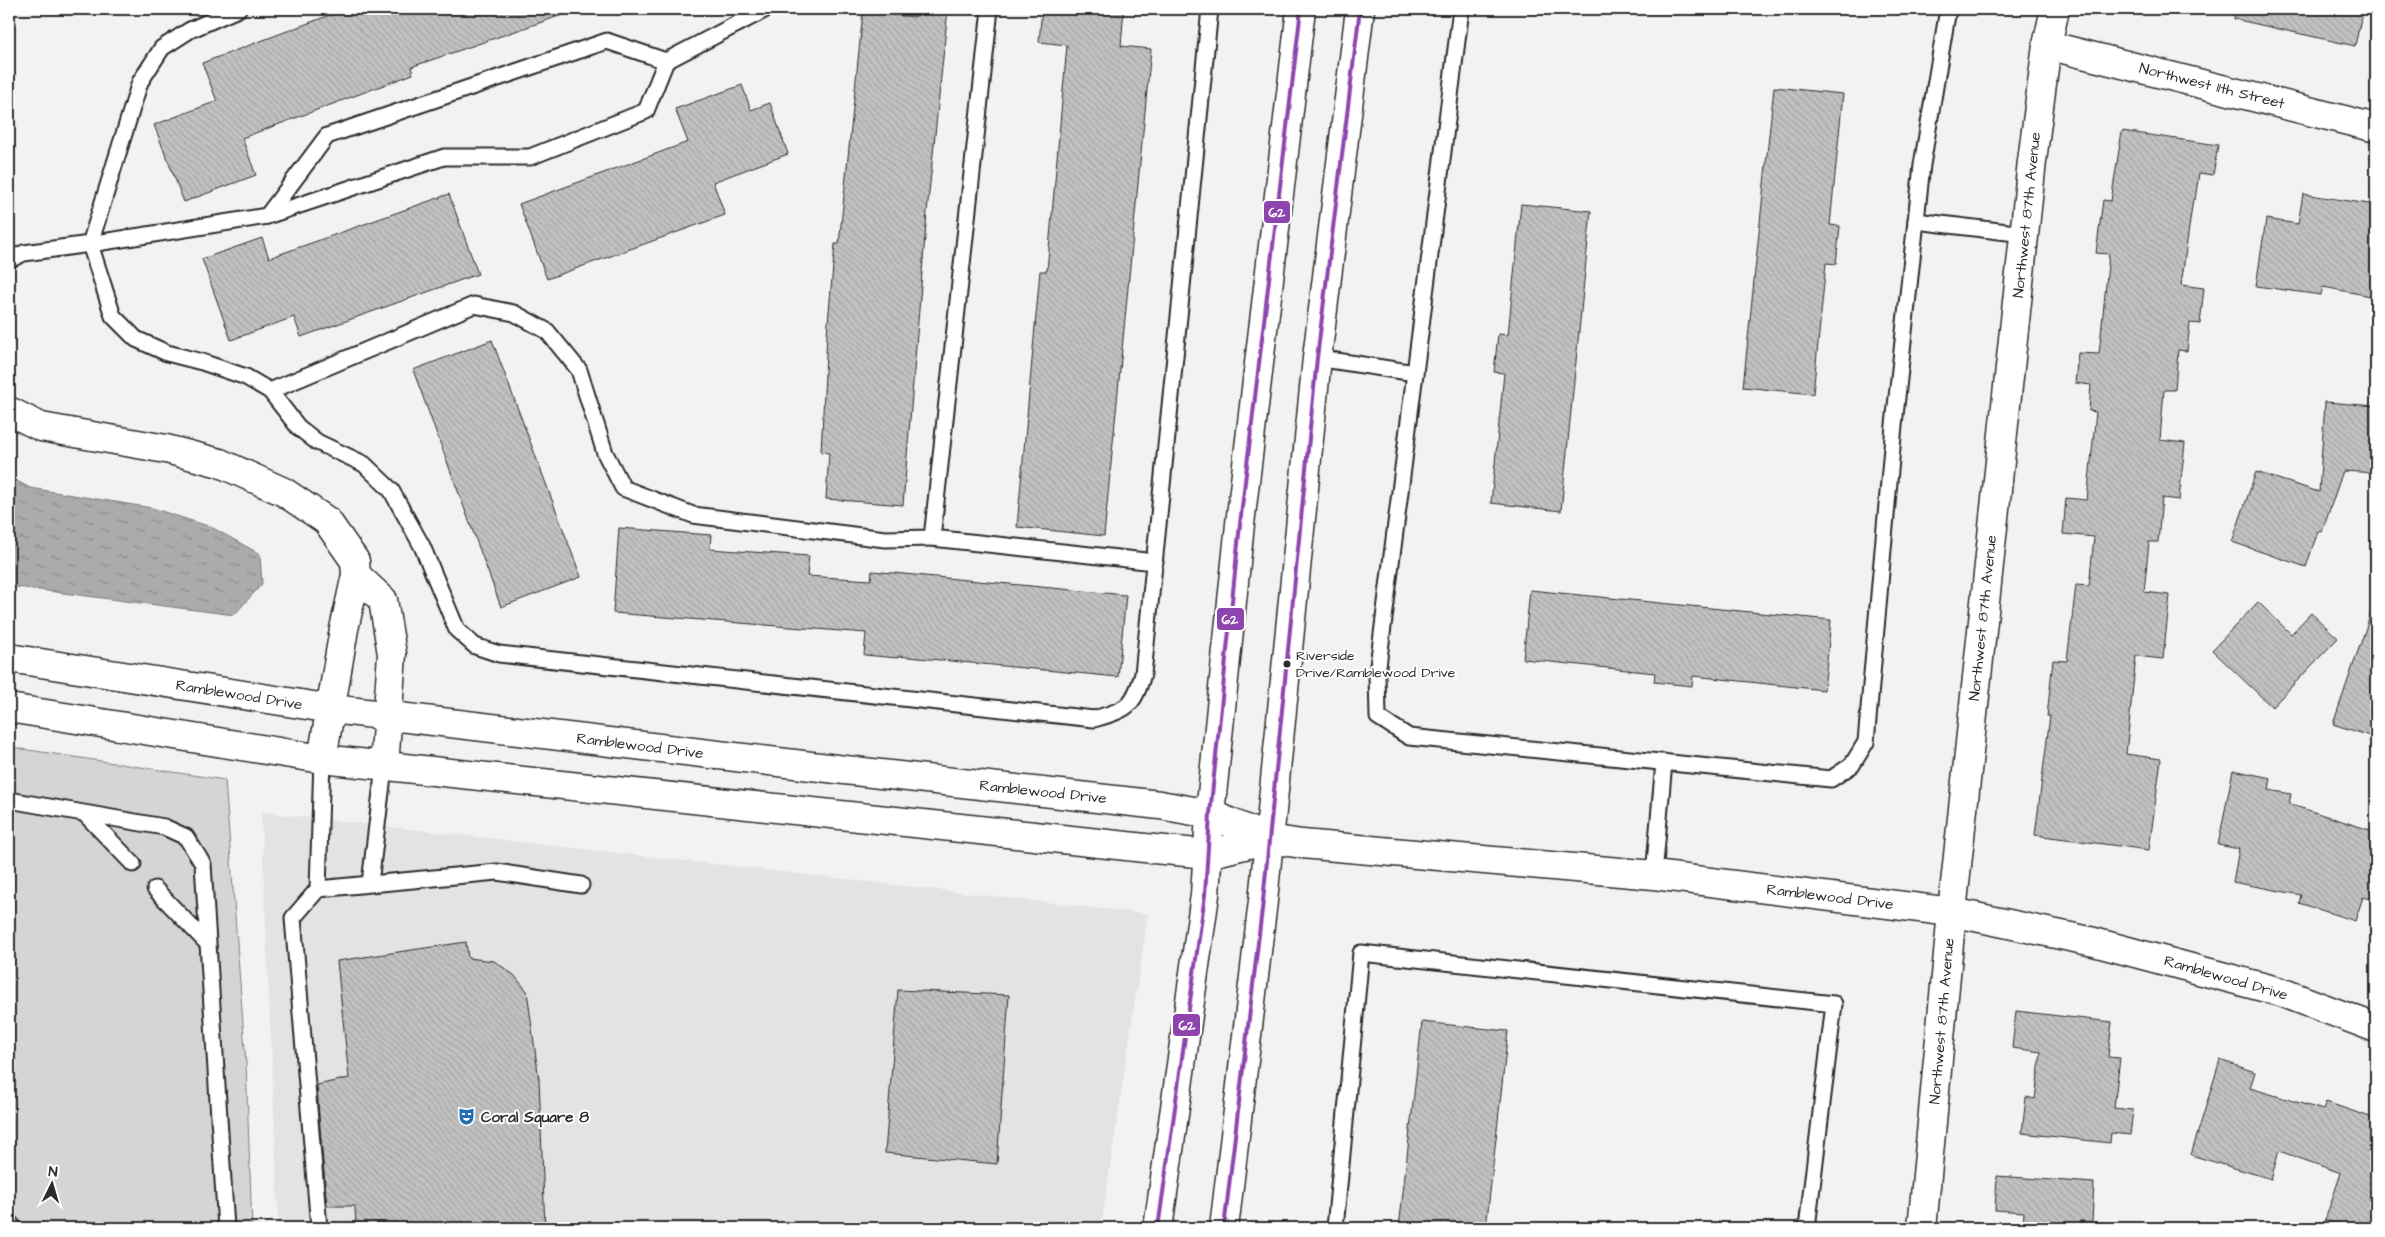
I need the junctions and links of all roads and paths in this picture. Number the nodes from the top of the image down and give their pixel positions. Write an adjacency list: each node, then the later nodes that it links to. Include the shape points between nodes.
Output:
1 (238, 9): 16 (lane, via 190,30 162,48 140,82)
2 (765, 9): 11 (lane)
3 (990, 9): 22 (lane)
4 (1210, 9): 23 (lane)
5 (1301, 9): 34 (street, via 1240,524)
6 (1360, 9): 18 (street)
7 (1462, 9): 19 (lane)
8 (1948, 9): 14 (lane)
9 (2054, 9): 10 (street, Northwest 87th Avenue)
10 (2047, 45): 12 (street, Northwest 11th Street); 15 (street, Northwest 87th Avenue)
11 (666, 61): 13 (lane, via 646,111 530,158 444,156); 13 (lane, via 607,41 327,136)
12 (2376, 128)
13 (267, 216): 16 (lane)
14 (1916, 221): 15 (lane); 30 (lane, via 1866,742 1852,765 1831,779)
15 (2024, 234): 43 (street, Northwest 87th Avenue)
16 (90, 244): 17 (lane, via 24,253); 20 (lane, via 112,316 136,340 166,353 246,377)
17 (9, 260)
18 (1317, 358): 19 (lane); 35 (street)
19 (1415, 373): 30 (lane, via 1377,674 1378,718 1409,737)
20 (270, 391): 22 (lane, via 474,304 514,313 547,331 579,370 605,453 623,488 693,515 885,539); 23 (lane, via 298,427 317,442 364,464 392,490 422,546 457,630 475,646 499,654 1094,718 1120,711 1136,696 1143,674)
21 (9, 411): 24 (street, via 41,427 166,449 220,463 284,492 327,521 355,561)
22 (932, 538): 23 (lane)
23 (1155, 562)
24 (356, 575): 27 (street); 28 (street, via 383,600 392,654)
25 (9, 658): 27 (street, Ramblewood Drive)
26 (9, 708): 29 (street, Ramblewood Drive)
27 (332, 709): 28 (street, Ramblewood Drive); 29 (street)
28 (390, 716): 31 (street); 34 (street, Ramblewood Drive, via 1160,805)
29 (322, 759): 31 (street, Ramblewood Drive); 41 (lane)
30 (1664, 762): 38 (lane)
31 (384, 767): 36 (street, Ramblewood Drive); 39 (lane)
32 (9, 800): 33 (lane)
33 (86, 814): 37 (lane); 44 (lane, via 164,827 186,837 202,864)
34 (1210, 814): 35 (street, Ramblewood Drive); 36 (street)
35 (1269, 839): 36 (street, Ramblewood Drive); 38 (street, Ramblewood Drive); 51 (street)
36 (1208, 854): 50 (street, via 1205,896)
37 (133, 864)
38 (1654, 875): 43 (street, Ramblewood Drive)
39 (370, 883): 40 (lane, via 497,872); 41 (lane)
40 (581, 885)
41 (318, 888): 49 (lane, via 293,918)
42 (155, 889): 44 (lane)
43 (1952, 912): 45 (street, Ramblewood Drive, via 2094,942 2281,992); 54 (street, Northwest 87th Avenue)
44 (208, 943): 48 (lane)
45 (2376, 1028)
46 (9, 1222): 47 (lane)
47 (14, 1228)
48 (226, 1228)
49 (320, 1228)
50 (1158, 1228)
51 (1224, 1228)
52 (1335, 1228): 53 (lane, via 1361,953 1834,1004)
53 (1807, 1228)
54 (1922, 1228)

